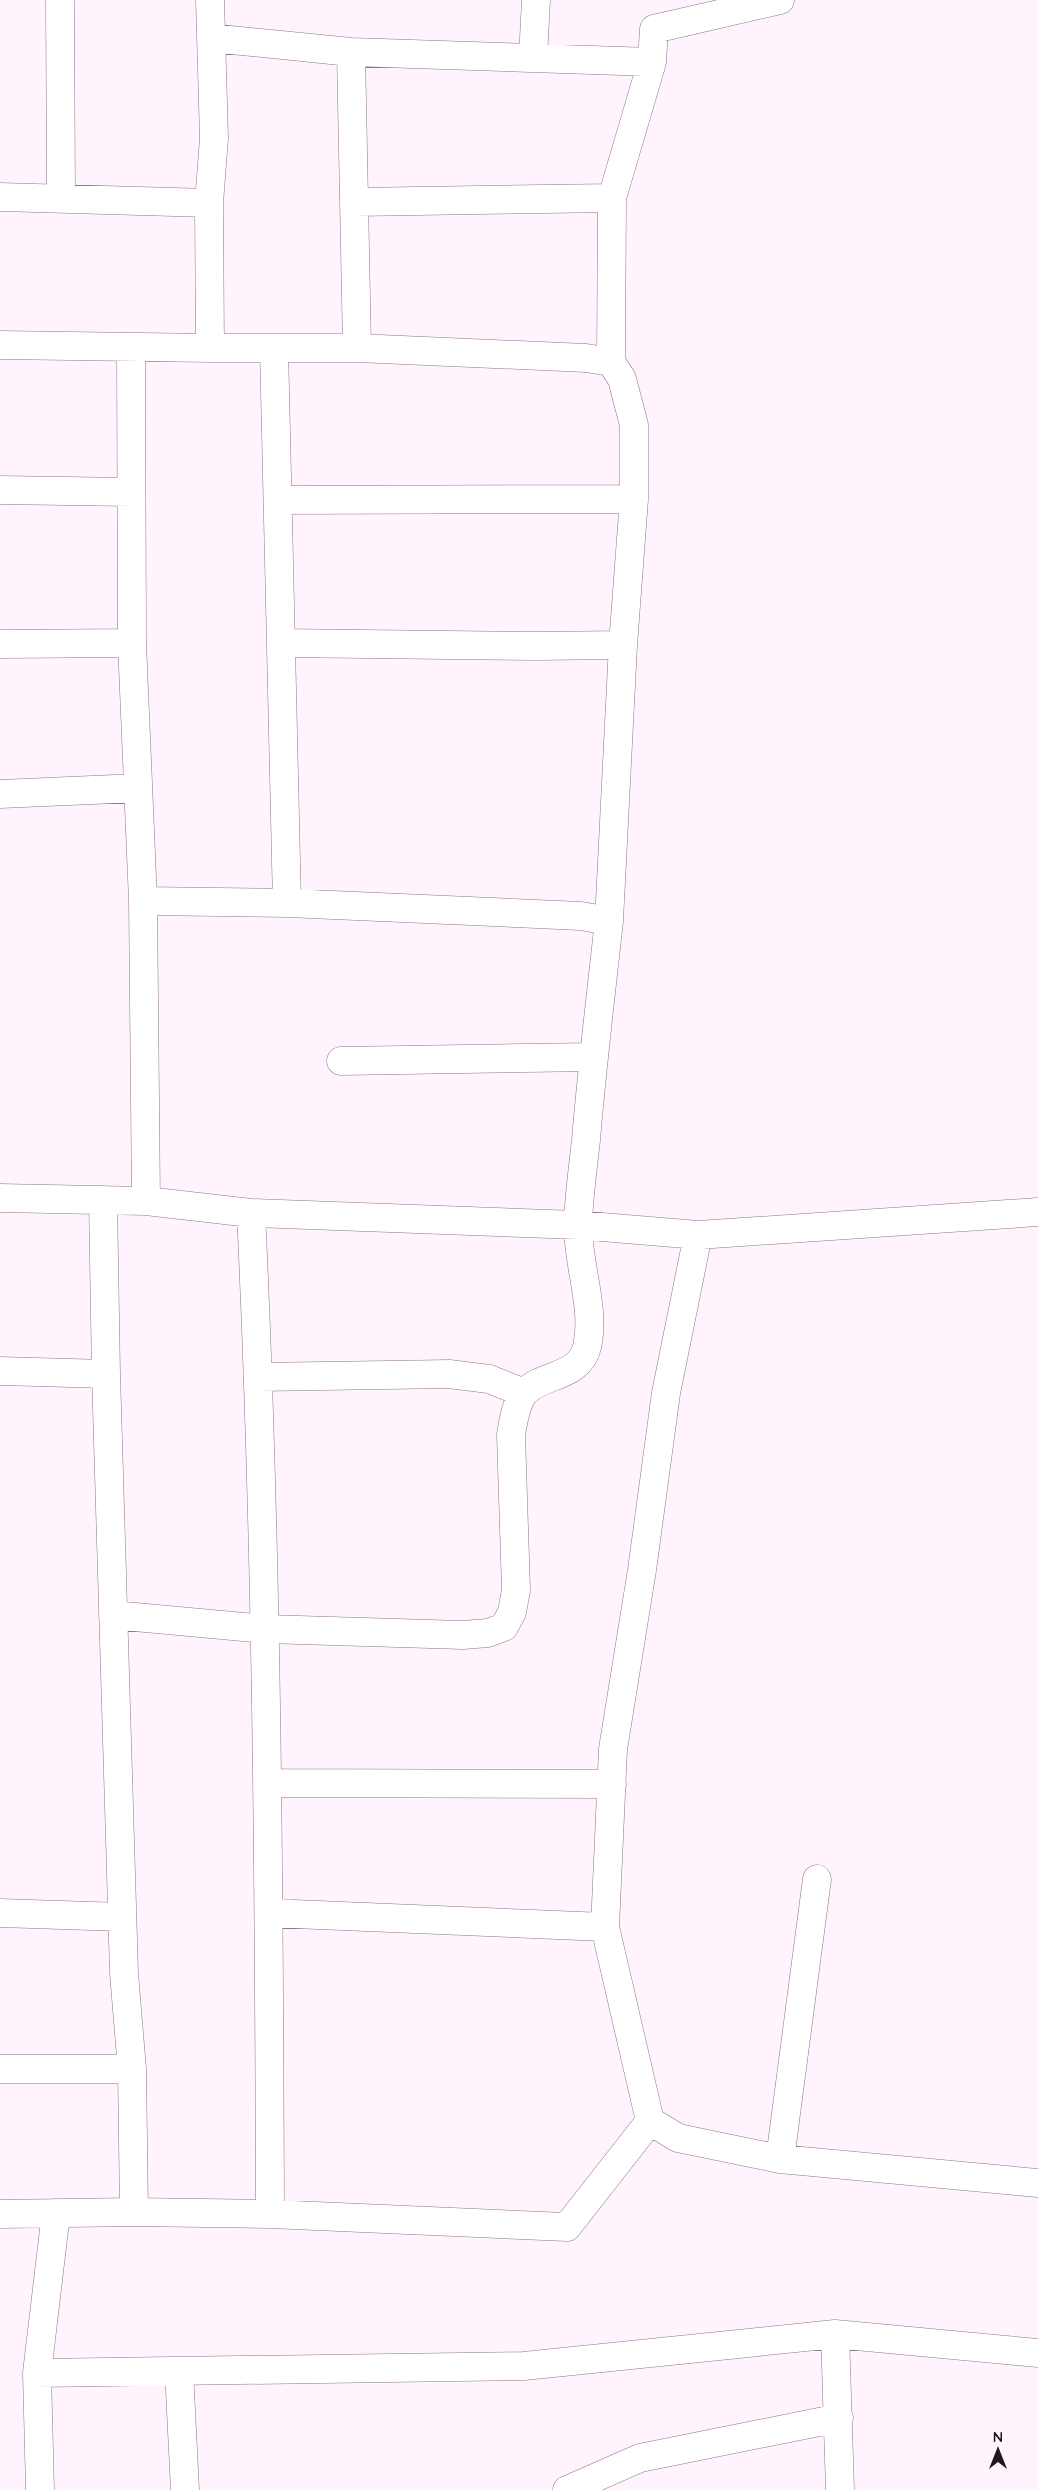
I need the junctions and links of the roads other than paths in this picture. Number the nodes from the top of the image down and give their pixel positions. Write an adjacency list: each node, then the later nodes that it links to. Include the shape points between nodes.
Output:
1 (60, 0): 10 (street)
2 (210, 0): 5 (street)
3 (536, 0): 7 (street)
4 (780, 0): 8 (street, via 654,29)
5 (210, 38): 6 (street); 13 (street, via 214,138)
6 (352, 52): 7 (street); 12 (street)
7 (533, 58): 8 (street)
8 (652, 62): 11 (street)
9 (0, 197): 10 (street)
10 (61, 198): 13 (street)
11 (612, 198): 12 (street); 19 (street)
12 (355, 202): 18 (street)
13 (209, 203): 16 (street)
14 (0, 345): 15 (street)
15 (130, 347): 16 (street); 21 (street)
16 (210, 348): 17 (street)
17 (274, 348): 18 (street); 23 (street)
18 (357, 348): 19 (street, via 586,358)
19 (611, 362): 22 (street, via 622,378 634,425)
20 (0, 490): 21 (street)
21 (131, 492): 24 (street)
22 (634, 499): 23 (street); 27 (street)
23 (278, 500): 25 (street)
24 (132, 643): 26 (street); 28 (street)
25 (281, 643): 27 (street); 31 (street)
26 (0, 644)
27 (622, 645): 32 (street)
28 (138, 788): 29 (street); 30 (street)
29 (0, 794)
30 (143, 901): 31 (street); 37 (street)
31 (287, 903): 32 (street, via 581,916)
32 (609, 921): 33 (street)
33 (593, 1057): 34 (street); 40 (street)
34 (341, 1061)
35 (0, 1198): 36 (street)
36 (103, 1200): 37 (street); 43 (street)
37 (146, 1201): 39 (street)
38 (1038, 1212): 41 (street)
39 (251, 1213): 40 (street); 44 (street)
40 (578, 1225): 41 (street); 45 (street, via 590,1331 586,1349 579,1364 565,1373 541,1380)
41 (698, 1235): 49 (street, via 666,1393 613,1749)
42 (0, 1371): 43 (street)
43 (106, 1374): 46 (street)
44 (259, 1377): 45 (street, via 449,1374 489,1379); 47 (street)
45 (524, 1393): 47 (street, via 511,1435 516,1590 512,1612 504,1627 488,1633 462,1635)
46 (113, 1615): 47 (street); 53 (street)
47 (266, 1629): 48 (street)
48 (268, 1783): 49 (street); 52 (street)
49 (612, 1784): 54 (street)
50 (817, 1879): 58 (street)
51 (0, 1913): 53 (street)
52 (270, 1913): 54 (street); 63 (street)
53 (122, 1917): 56 (street)
54 (605, 1927): 57 (street)
55 (0, 2069): 56 (street)
56 (132, 2069): 60 (street)
57 (650, 2121): 58 (street, via 678,2138); 63 (street, via 567,2227)
58 (780, 2159): 59 (street)
59 (1038, 2183)
60 (134, 2212): 61 (street); 63 (street)
61 (56, 2213): 62 (street); 67 (street)
62 (0, 2214)
63 (270, 2214)
64 (834, 2334): 65 (street); 66 (street, via 524,2366); 68 (street)
65 (1038, 2353)
66 (179, 2371): 67 (street); 70 (street)
67 (37, 2373): 69 (street)
68 (839, 2418): 71 (street, via 640,2458); 72 (street)
69 (40, 2490)
70 (185, 2490)
71 (567, 2490)
72 (840, 2490)

